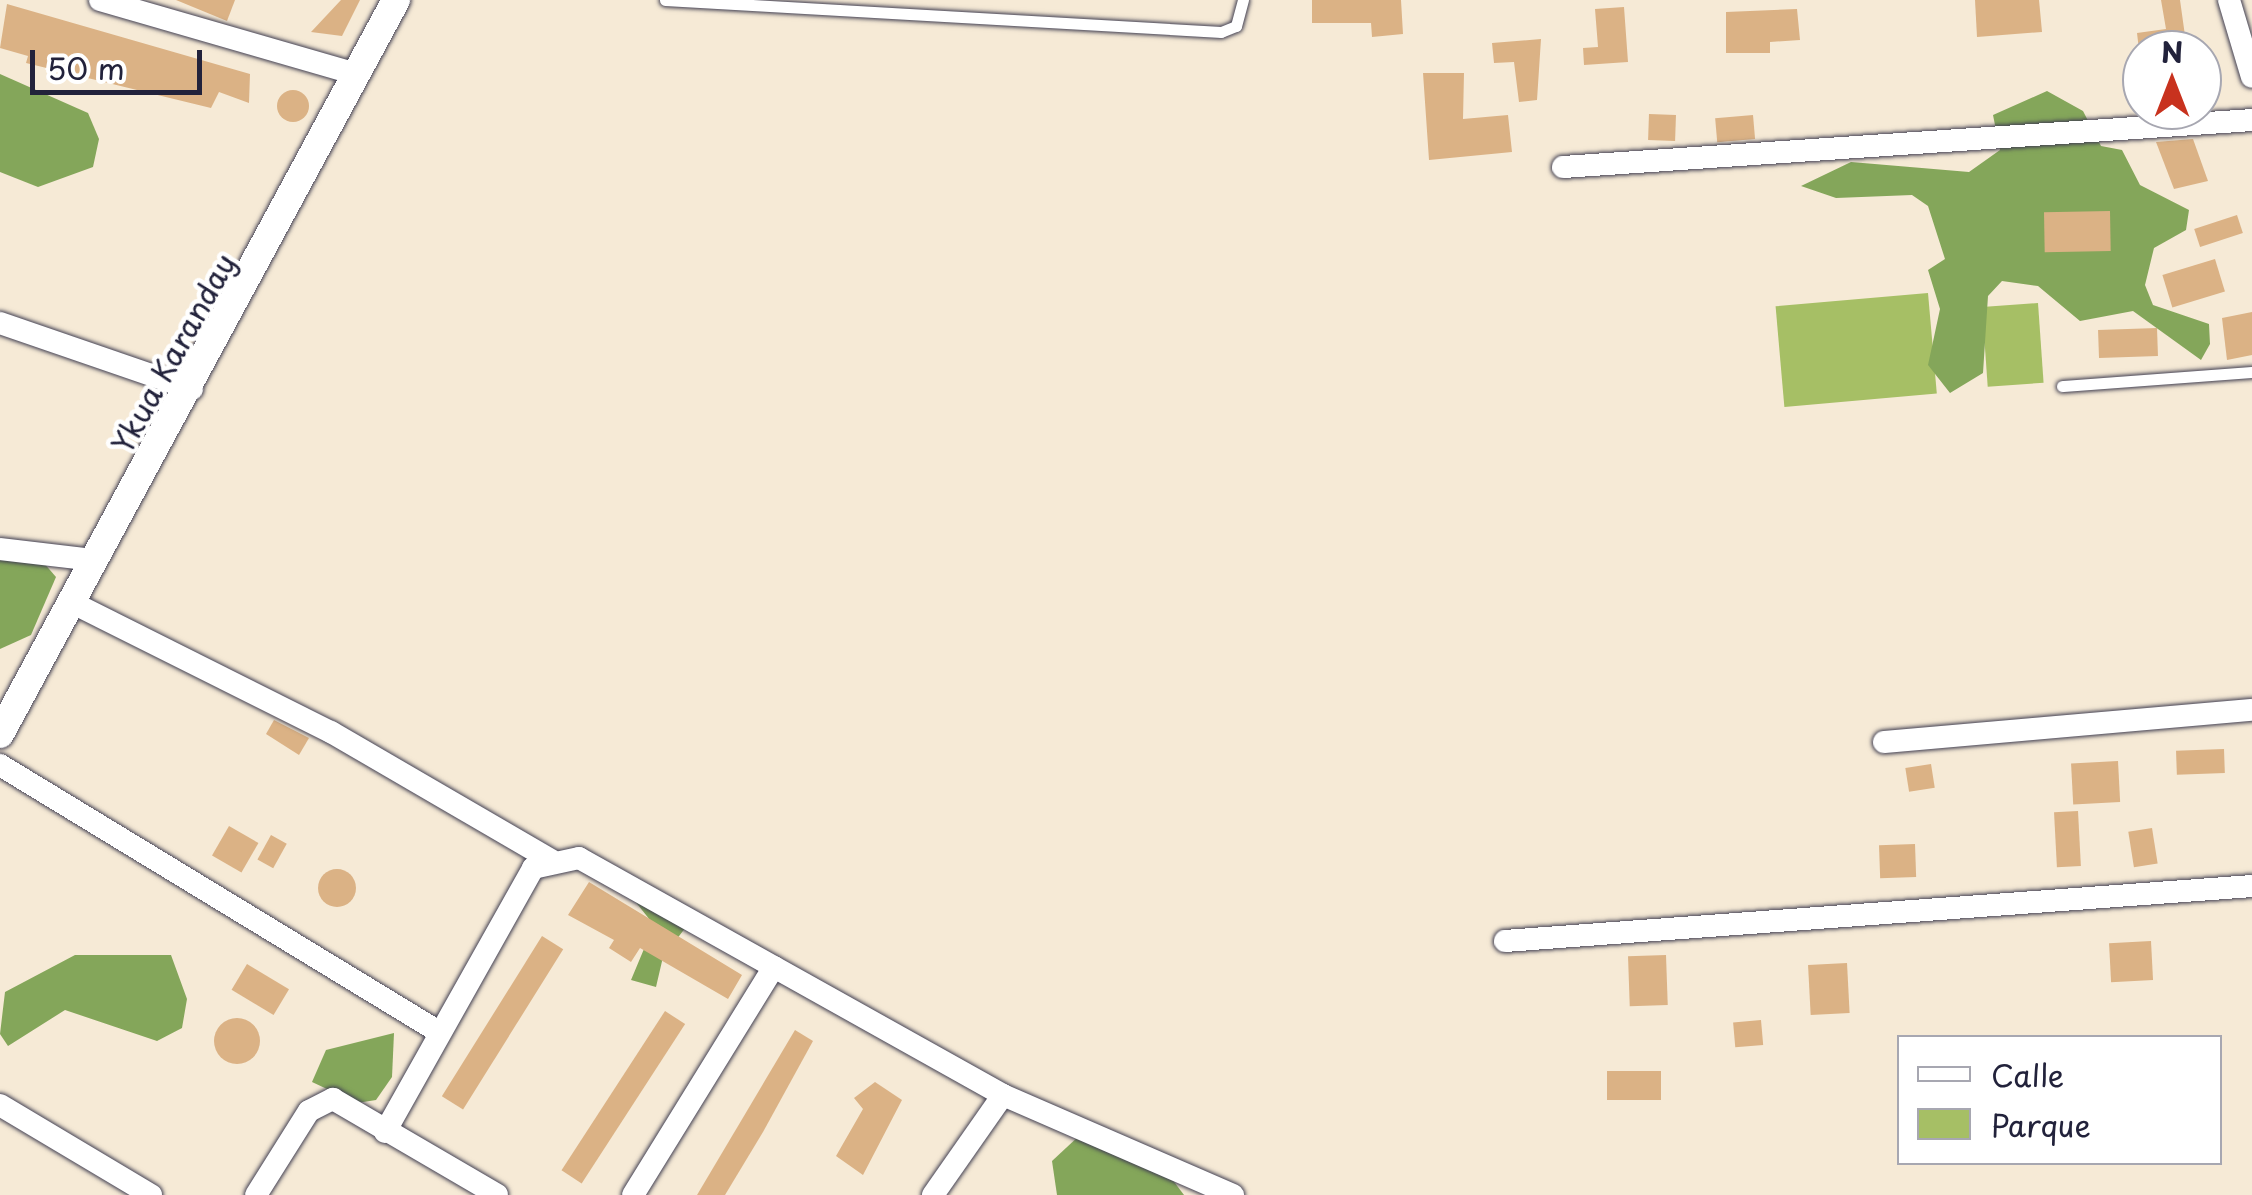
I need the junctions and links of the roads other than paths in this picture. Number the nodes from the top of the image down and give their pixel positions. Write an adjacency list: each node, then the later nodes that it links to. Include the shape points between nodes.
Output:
1 (100, 0): 6 (street)
2 (396, 0): 6 (street, Ykua Karanday)
3 (664, 0): 4 (lane, via 1221,32 1236,26)
4 (1242, 0)
5 (2228, 0): 7 (street)
6 (356, 74): 13 (street, Ykua Karanday)
7 (2252, 78)
8 (2252, 120): 9 (street)
9 (1563, 168)
10 (0, 323): 13 (street)
11 (2252, 372): 12 (lane)
12 (2062, 386)
13 (192, 389): 15 (street, Ykua Karanday)
14 (0, 549): 15 (street)
15 (94, 560): 16 (street, Ykua Karanday)
16 (72, 602): 18 (street, Ykua Karanday); 21 (street, via 330,732)
17 (2252, 710): 19 (street)
18 (0, 734)
19 (1884, 742)
20 (0, 766): 25 (street)
21 (551, 860): 24 (street, via 578,858); 25 (street, via 533,868)
22 (2252, 886): 23 (street)
23 (1505, 941)
24 (774, 966): 26 (street); 32 (street)
25 (440, 1032): 28 (street)
26 (1003, 1095): 33 (street); 34 (street)
27 (0, 1105): 29 (street)
28 (386, 1132): 30 (street, via 332,1099 318,1101); 31 (street)
29 (150, 1195)
30 (256, 1195)
31 (498, 1195)
32 (633, 1195)
33 (934, 1195)
34 (1234, 1195)

